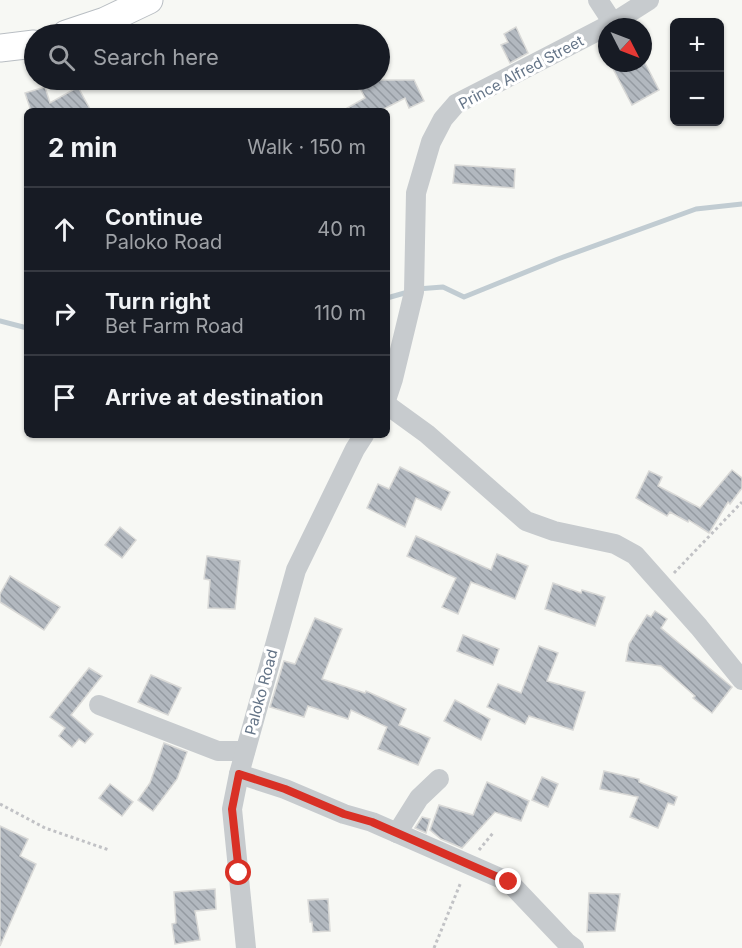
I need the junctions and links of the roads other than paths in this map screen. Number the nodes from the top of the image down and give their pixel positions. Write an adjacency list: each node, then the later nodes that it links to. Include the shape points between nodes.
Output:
1 (149, 0): 6 (street)
2 (598, 0): 4 (street)
3 (649, 0): 5 (street, Prince Alfred Street)
4 (610, 18)
5 (621, 18)
6 (96, 24)
7 (598, 31): 10 (street, Prince Alfred Street, via 456,104 443,119 431,142 416,194 414,284)
8 (24, 45): 9 (street)
9 (0, 48)
10 (390, 388)
11 (390, 407): 13 (street, via 427,434 526,521 615,544 634,555)
12 (359, 442): 15 (street, Paloko Road, via 296,570)
13 (742, 680)
14 (99, 705): 15 (street, via 218,751)
15 (245, 751): 16 (street, Paloko Road)
16 (239, 774): 18 (street); 19 (street, Paloko Road, via 232,809)
17 (439, 779): 18 (street, via 420,798)
18 (397, 833): 20 (street, via 509,882)
19 (246, 948)
20 (574, 948)

